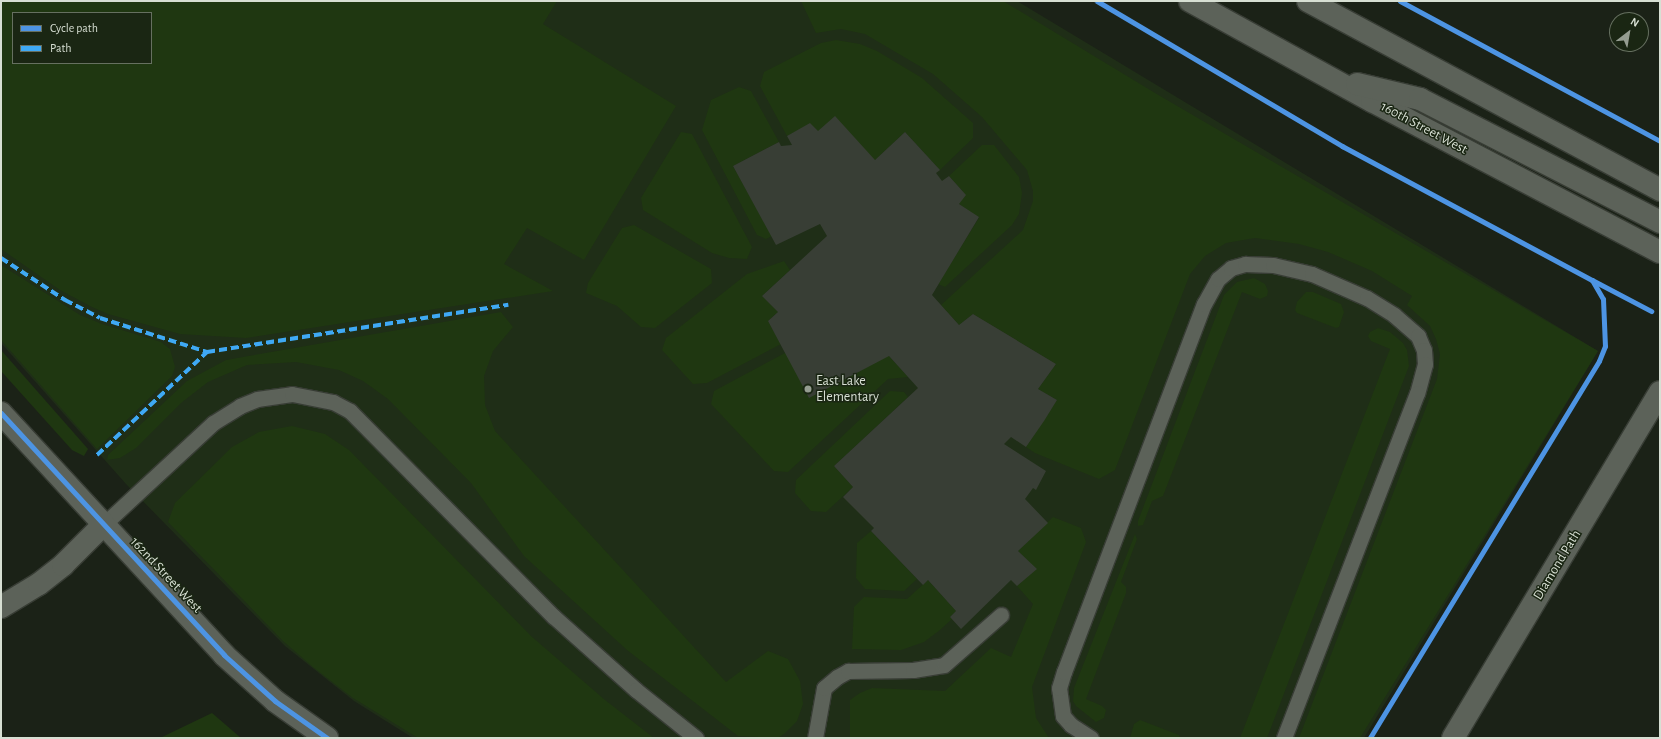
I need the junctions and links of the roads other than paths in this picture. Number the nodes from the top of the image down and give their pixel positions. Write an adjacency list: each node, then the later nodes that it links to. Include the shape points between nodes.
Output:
1 (1190, 1): 3 (main road, 160th Street West)
2 (1308, 1): 4 (main road)
3 (1327, 76): 5 (main road, via 1420,99); 6 (main road, 160th Street West)
4 (1660, 190)
5 (1660, 222)
6 (1660, 252)
7 (1660, 392): 17 (main road, Diamond Path)
8 (1, 413): 9 (main road, 162nd Street West)
9 (103, 525): 10 (main road, via 63,565 39,584); 12 (main road, 162nd Street West, via 230,660 275,701); 13 (lane, via 213,423 240,406 257,399 292,394 333,402 350,412 558,622 625,681)
10 (1, 606)
11 (1001, 615): 14 (lane, via 944,666 912,670 848,671 837,677 824,688)
12 (327, 738)
13 (696, 738)
14 (815, 738)
15 (1091, 738): 16 (lane, via 1071,725 1063,716 1059,688 1064,672 1204,304 1218,279 1231,268 1245,264 1273,265 1312,274 1343,286 1372,301 1409,326 1418,336 1424,350 1425,364 1414,400)
16 (1284, 738)
17 (1453, 738)

